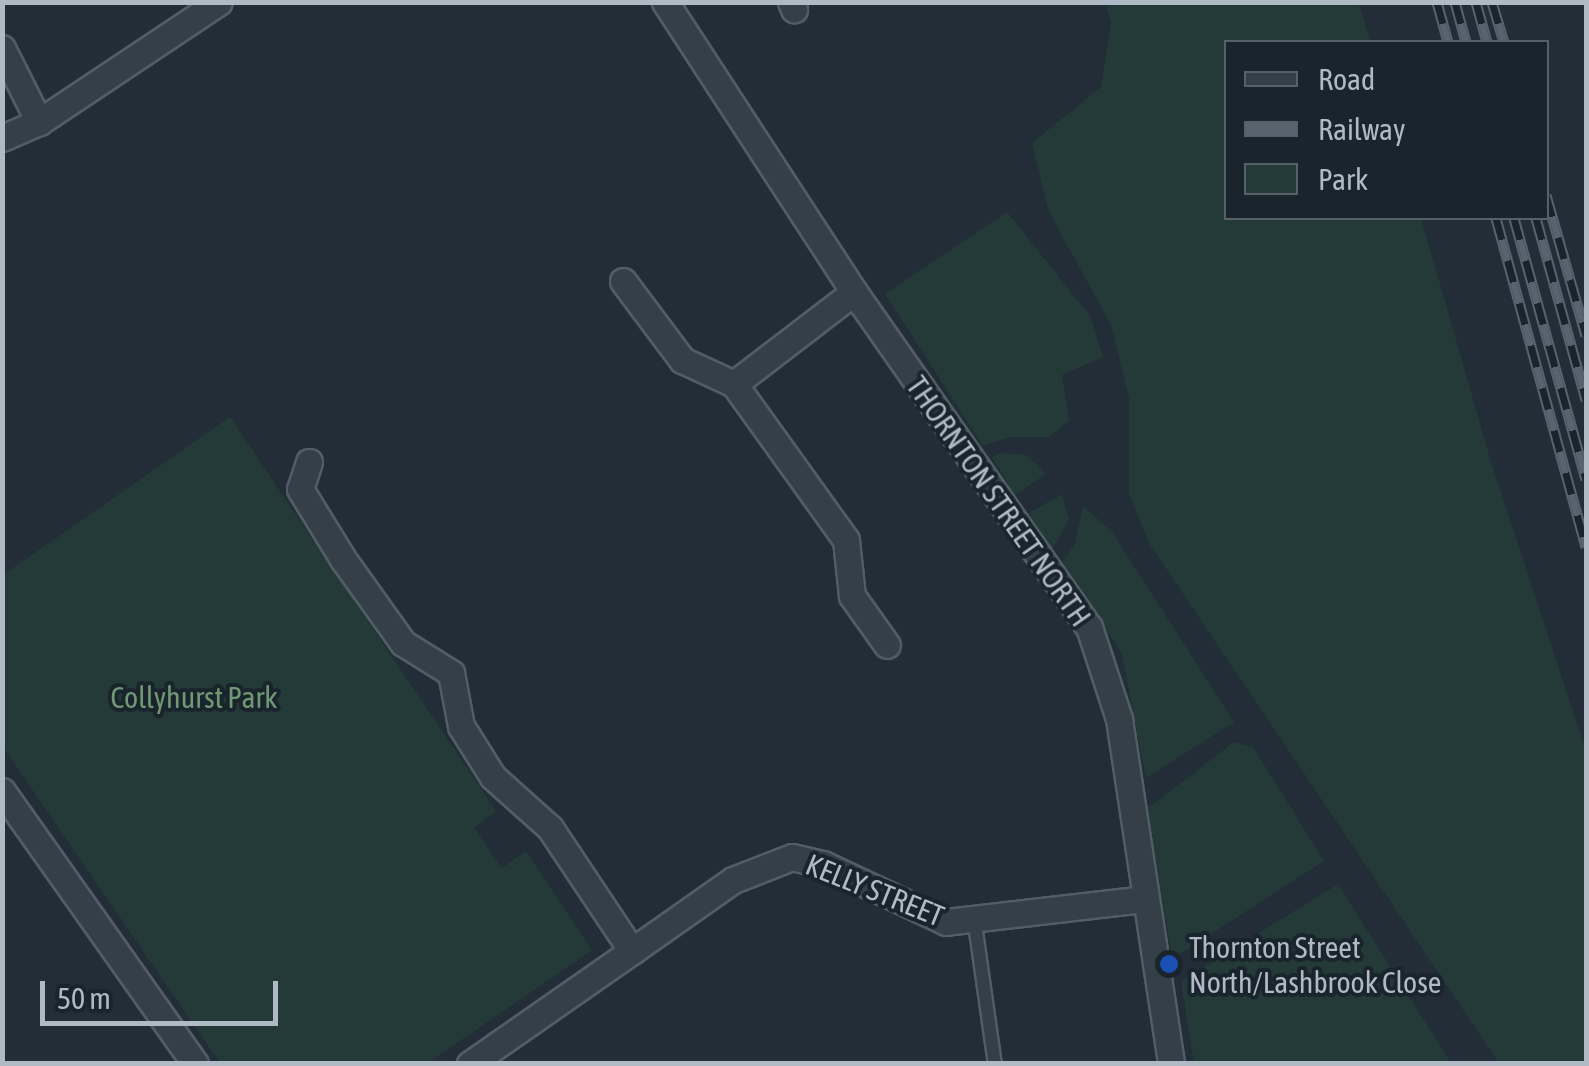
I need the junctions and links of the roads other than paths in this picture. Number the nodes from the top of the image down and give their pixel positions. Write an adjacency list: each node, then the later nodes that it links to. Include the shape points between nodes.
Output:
1 (219, 2): 4 (street)
2 (666, 2): 7 (street, THORNTON STREET NORTH)
3 (2, 48): 4 (street)
4 (39, 122): 5 (street)
5 (2, 138)
6 (622, 280): 8 (street, via 682,360)
7 (854, 292): 8 (street); 12 (street, THORNTON STREET NORTH, via 1089,627 1119,719)
8 (734, 384): 10 (street, via 846,540 852,596)
9 (309, 462): 14 (street, via 300,489 343,559 403,642 451,673 462,726 493,776 550,828)
10 (887, 645)
11 (2, 791): 15 (street)
12 (1144, 898): 13 (street, KELLY STREET); 18 (street, THORNTON STREET NORTH)
13 (974, 924): 14 (street, KELLY STREET, via 924,915 823,864 792,858 733,880); 17 (lane)
14 (632, 951): 16 (street, KELLY STREET)
15 (195, 1064)
16 (470, 1064)
17 (995, 1064)
18 (1171, 1064)

